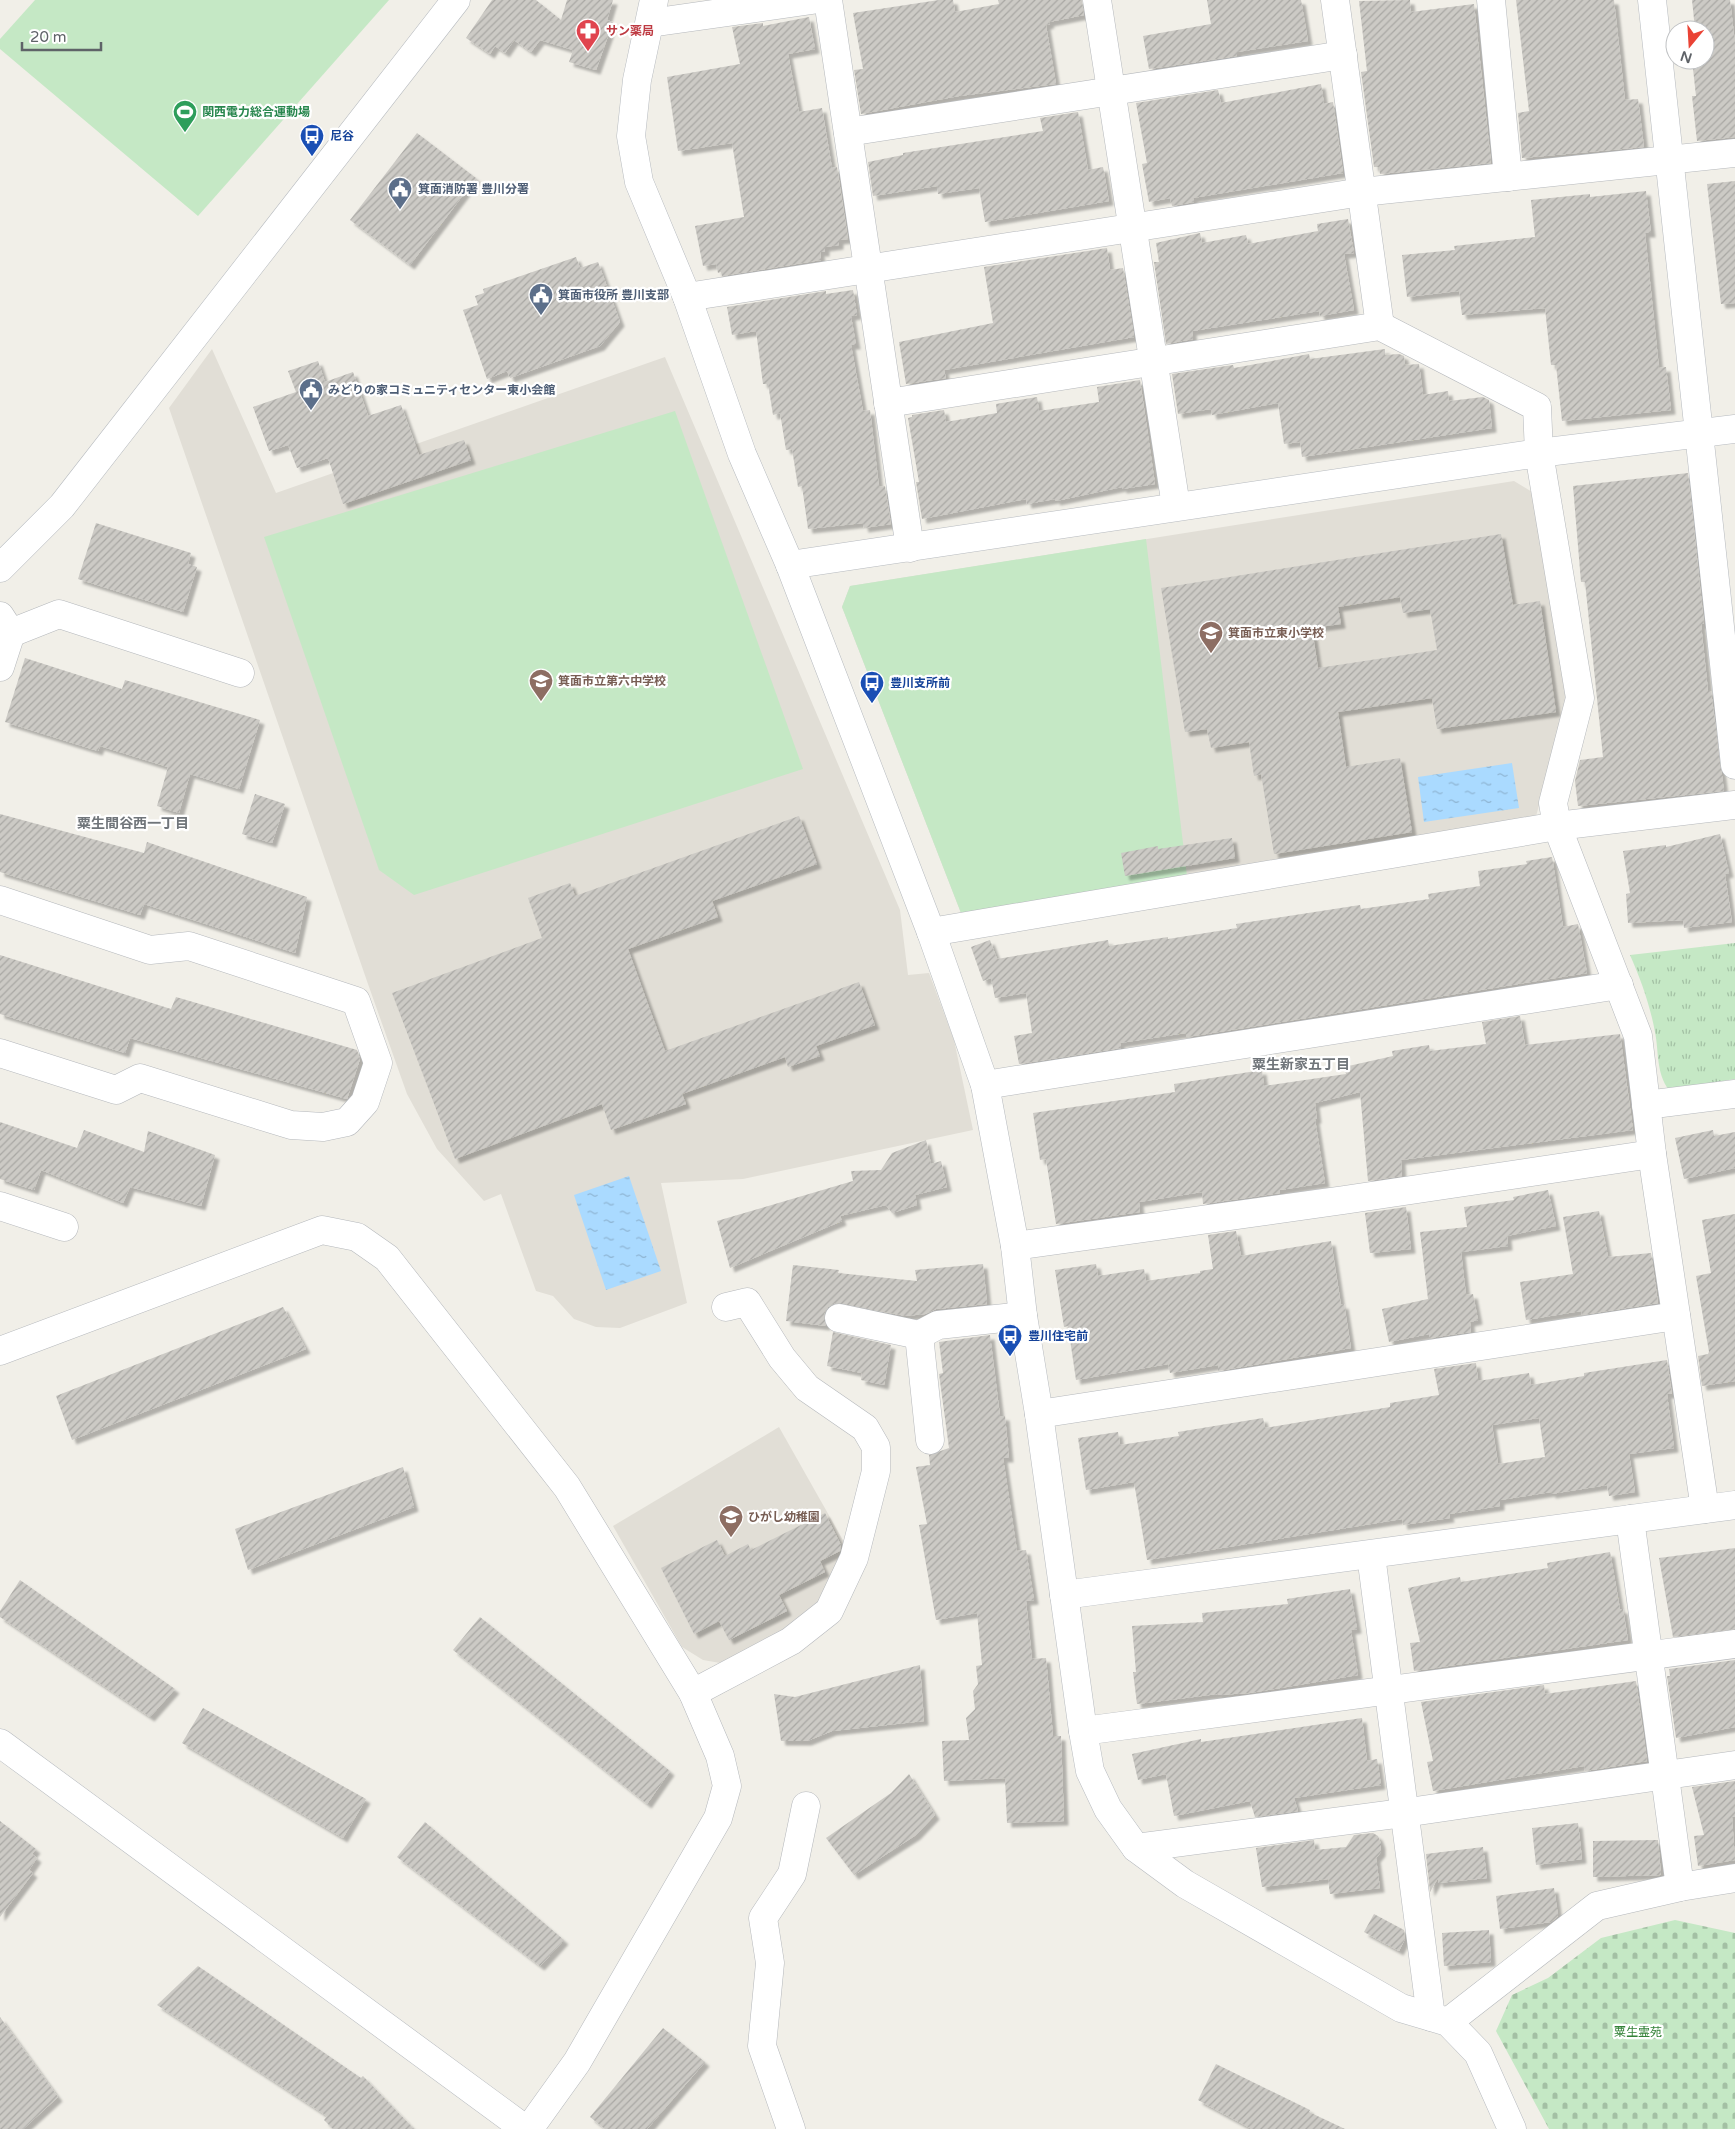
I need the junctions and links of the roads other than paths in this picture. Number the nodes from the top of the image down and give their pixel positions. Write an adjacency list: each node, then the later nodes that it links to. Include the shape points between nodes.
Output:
1 (456, 0): 28 (street, via 62,506)
2 (812, 0): 8 (street)
3 (828, 0): 11 (street)
4 (1097, 0): 10 (street)
5 (1336, 0): 9 (street)
6 (1491, 0): 14 (street)
7 (1652, 0): 13 (street)
8 (652, 11): 18 (street, via 637,80 631,136 639,182)
9 (1343, 55): 10 (street); 15 (street)
10 (1110, 92): 11 (street); 16 (street)
11 (848, 132): 17 (street)
12 (1735, 152): 13 (street)
13 (1668, 160): 14 (street); 23 (street)
14 (1508, 177): 15 (street)
15 (1362, 192): 16 (street); 19 (street)
16 (1133, 228): 17 (street); 20 (street)
17 (868, 269): 18 (street); 21 (street)
18 (686, 297): 27 (street, via 742,454)
19 (1380, 326): 20 (street); 24 (street, via 1537,408)
20 (1154, 362): 21 (street); 25 (street)
21 (888, 403): 26 (street)
22 (1735, 429): 23 (street)
23 (1697, 432): 24 (street); 32 (street)
24 (1539, 452): 25 (street); 34 (street, via 1580,698 1553,803)
25 (1176, 506): 26 (street)
26 (910, 548): 27 (street)
27 (790, 565): 36 (street)
28 (0, 568)
29 (6, 624): 30 (street); 31 (street, via 59,614)
30 (0, 667)
31 (240, 673)
32 (1735, 765)
33 (1735, 805): 34 (street)
34 (1557, 826): 36 (street); 37 (street)
35 (0, 900): 38 (street, via 150,950 189,946 356,1001 378,1063 365,1102 346,1122 323,1127 291,1125 140,1078 116,1090)
36 (931, 932): 39 (street)
37 (1618, 985): 39 (street); 41 (street, via 1638,1036)
38 (0, 1053)
39 (985, 1086): 45 (street)
40 (1735, 1094): 41 (street)
41 (1646, 1105): 42 (street)
42 (1652, 1154): 45 (street); 48 (street)
43 (0, 1206): 44 (street)
44 (64, 1227)
45 (1015, 1246): 47 (street)
46 (726, 1307): 62 (street, via 747,1302 782,1358 807,1388 865,1428 876,1447 876,1471 854,1558 829,1611 791,1641)
47 (1022, 1316): 50 (street, via 938,1325); 52 (street)
48 (1676, 1316): 52 (street); 55 (street)
49 (839, 1318): 50 (street)
50 (919, 1335): 53 (street)
51 (0, 1351): 62 (street, via 322,1230 357,1236 387,1258 567,1487)
52 (1039, 1414): 58 (street)
53 (930, 1440)
54 (1735, 1505): 55 (street)
55 (1705, 1509): 56 (street)
56 (1630, 1519): 57 (street); 60 (street)
57 (1371, 1554): 58 (street); 61 (street)
58 (1064, 1596): 63 (street)
59 (1735, 1644): 60 (street)
60 (1647, 1656): 61 (street); 66 (street)
61 (1388, 1691): 63 (street); 68 (street)
62 (693, 1692): 74 (street, via 720,1756 727,1786 718,1818 577,2062)
63 (1083, 1732): 69 (street, via 1094,1779 1108,1809)
64 (0, 1743): 73 (street)
65 (1735, 1765): 66 (street)
66 (1664, 1774): 68 (street); 71 (street)
67 (806, 1806): 75 (street, via 792,1874 763,1918 770,1963 762,2046)
68 (1403, 1813): 69 (street); 72 (street)
69 (1136, 1848): 72 (street, via 1185,1884 1401,2008)
70 (1735, 1878): 71 (street)
71 (1680, 1886): 72 (street, via 1598,1906)
72 (1439, 2020): 76 (street, via 1478,2053)
73 (525, 2129)
74 (529, 2129)
75 (792, 2129)
76 (1512, 2129)

